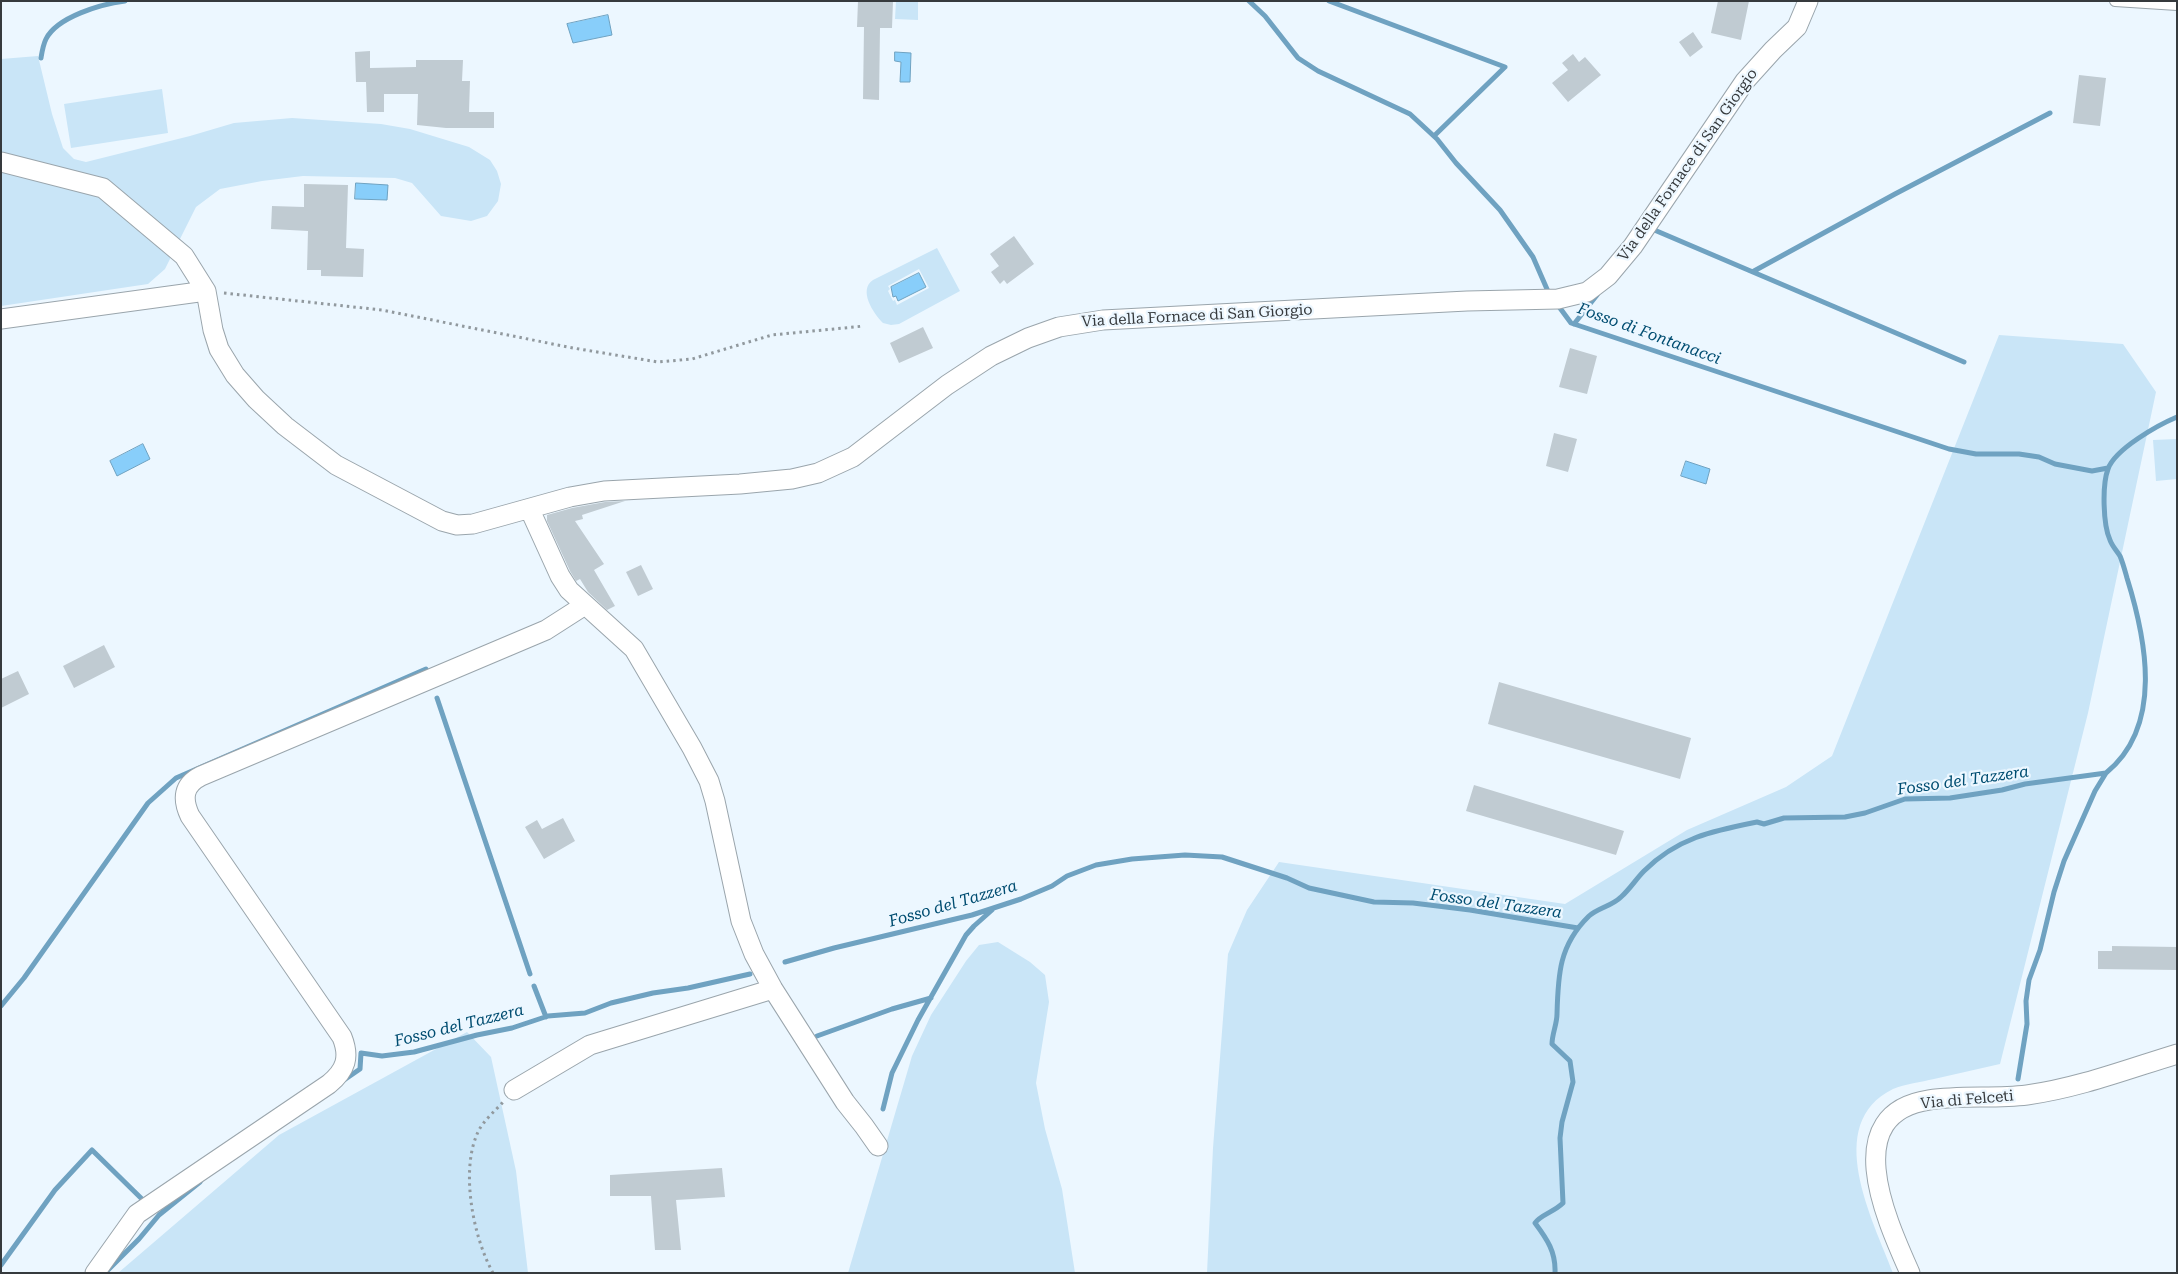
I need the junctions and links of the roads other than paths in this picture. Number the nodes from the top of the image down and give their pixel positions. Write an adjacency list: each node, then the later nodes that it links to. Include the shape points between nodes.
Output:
1 (1808, 1): 7 (street, Via della Fornace di San Giorgio, via 1797,28 1745,81 1633,246 1608,276 1587,292 1558,299 1467,301 1074,324 1028,338 991,356 947,385 853,457 824,470 792,479 740,484 604,491)
2 (2115, 1): 3 (lane)
3 (2177, 5)
4 (1, 162): 5 (street, via 103,188 184,256)
5 (206, 291): 6 (street); 7 (street, Via della Fornace di San Giorgio, via 216,338 235,375 285,426 336,465 442,521 457,525)
6 (1, 319)
7 (530, 510): 8 (street, via 560,576 573,596)
8 (585, 606): 9 (street, via 634,649 700,762 715,801 746,937); 13 (street, via 546,630 201,776 186,788 185,801 190,816 342,1037 346,1046 346,1063 344,1070 329,1084 148,1206)
9 (773, 989): 11 (street, via 590,1045); 12 (street, via 844,1102)
10 (2177, 1054): 14 (street, Via di Felceti, via 2046,1092 1929,1100 1895,1114 1876,1143 1875,1164 1877,1185 1892,1234)
11 (514, 1090)
12 (878, 1146)
13 (95, 1273)
14 (1910, 1273)

